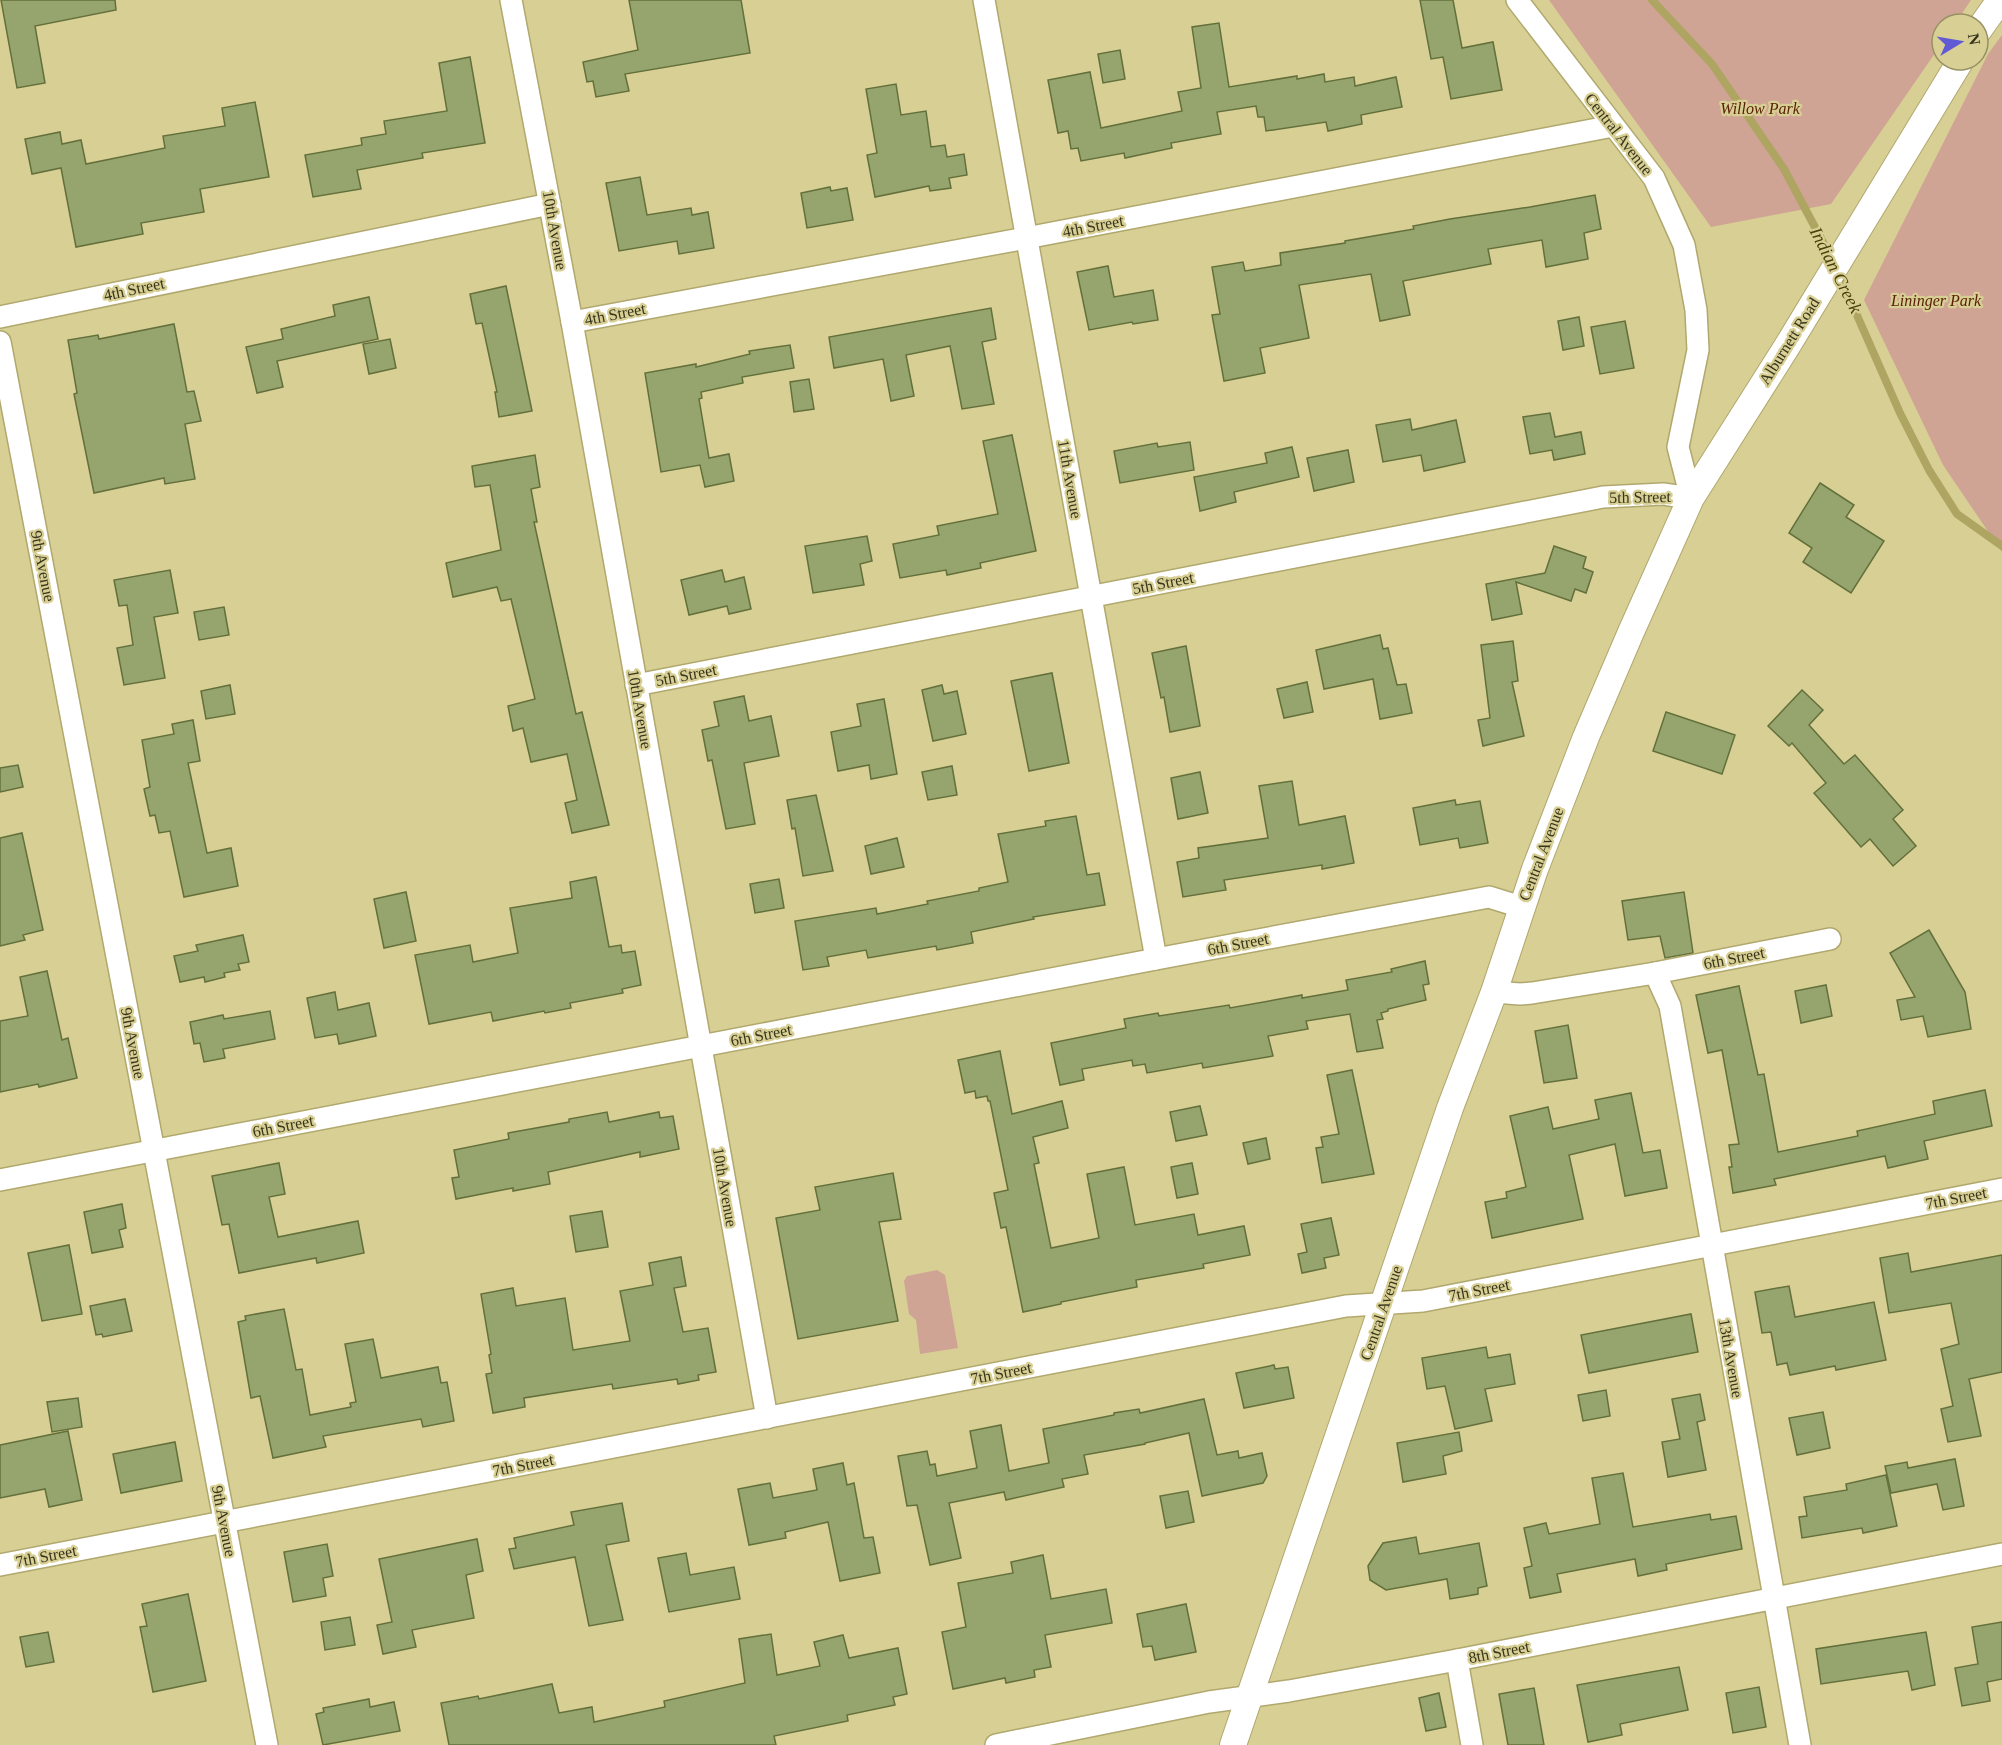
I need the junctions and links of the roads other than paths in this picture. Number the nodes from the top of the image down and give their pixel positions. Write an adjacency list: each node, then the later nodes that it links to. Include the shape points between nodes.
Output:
1 (512, 0): 8 (street, 10th Avenue)
2 (984, 0): 9 (street, 11th Avenue)
3 (1517, 0): 7 (street, Central Avenue)
4 (2000, 0): 5 (street)
5 (1990, 15)
6 (1954, 72): 13 (street, Alburnett Road)
7 (1613, 126): 9 (street, 4th Street); 13 (street, Central Avenue, via 1654,178 1684,245 1696,310 1698,350 1678,447)
8 (550, 204): 10 (street, 4th Street); 11 (street, 10th Avenue)
9 (1026, 238): 11 (street, 4th Street); 14 (street, 11th Avenue)
10 (0, 317)
11 (572, 322): 15 (street, 10th Avenue)
12 (0, 342): 22 (street, 9th Avenue)
13 (1691, 498): 14 (street, 5th Street, via 1663,494 1603,497); 16 (street, Central Avenue, via 1590,727)
14 (1092, 596): 15 (street, 5th Street); 18 (street, 11th Avenue)
15 (636, 685): 21 (street, 10th Avenue)
16 (1521, 907): 18 (street, 6th Street, via 1490,897); 20 (street, Central Avenue)
17 (1830, 939): 19 (street, 6th Street)
18 (1155, 959): 21 (street, 6th Street)
19 (1655, 973): 20 (street, 6th Street, via 1520,994); 25 (street, 13th Avenue, via 1670,1006)
20 (1494, 992): 26 (street, Central Avenue, via 1450,1108)
21 (700, 1046): 22 (street, 6th Street); 27 (street, 10th Avenue)
22 (153, 1151): 23 (street, 6th Street); 28 (street, 9th Avenue)
23 (0, 1180)
24 (2002, 1189): 25 (street, 7th Street)
25 (1712, 1245): 26 (street, 7th Street, via 1423,1301); 31 (street, 13th Avenue)
26 (1385, 1304): 27 (street, 7th Street, via 1346,1306); 33 (street, Central Avenue)
27 (767, 1418): 28 (street, 7th Street)
28 (224, 1522): 30 (street, 7th Street); 34 (street, 9th Avenue)
29 (2002, 1554): 31 (street, 8th Street)
30 (0, 1565)
31 (1774, 1598): 32 (street, 8th Street); 38 (street, 13th Avenue)
32 (1457, 1660): 33 (street, 8th Street); 37 (street)
33 (1250, 1697): 35 (street, 8th Street); 36 (street, Central Avenue)
34 (267, 1745)
35 (996, 1745)
36 (1233, 1745)
37 (1472, 1745)
38 (1800, 1745)

